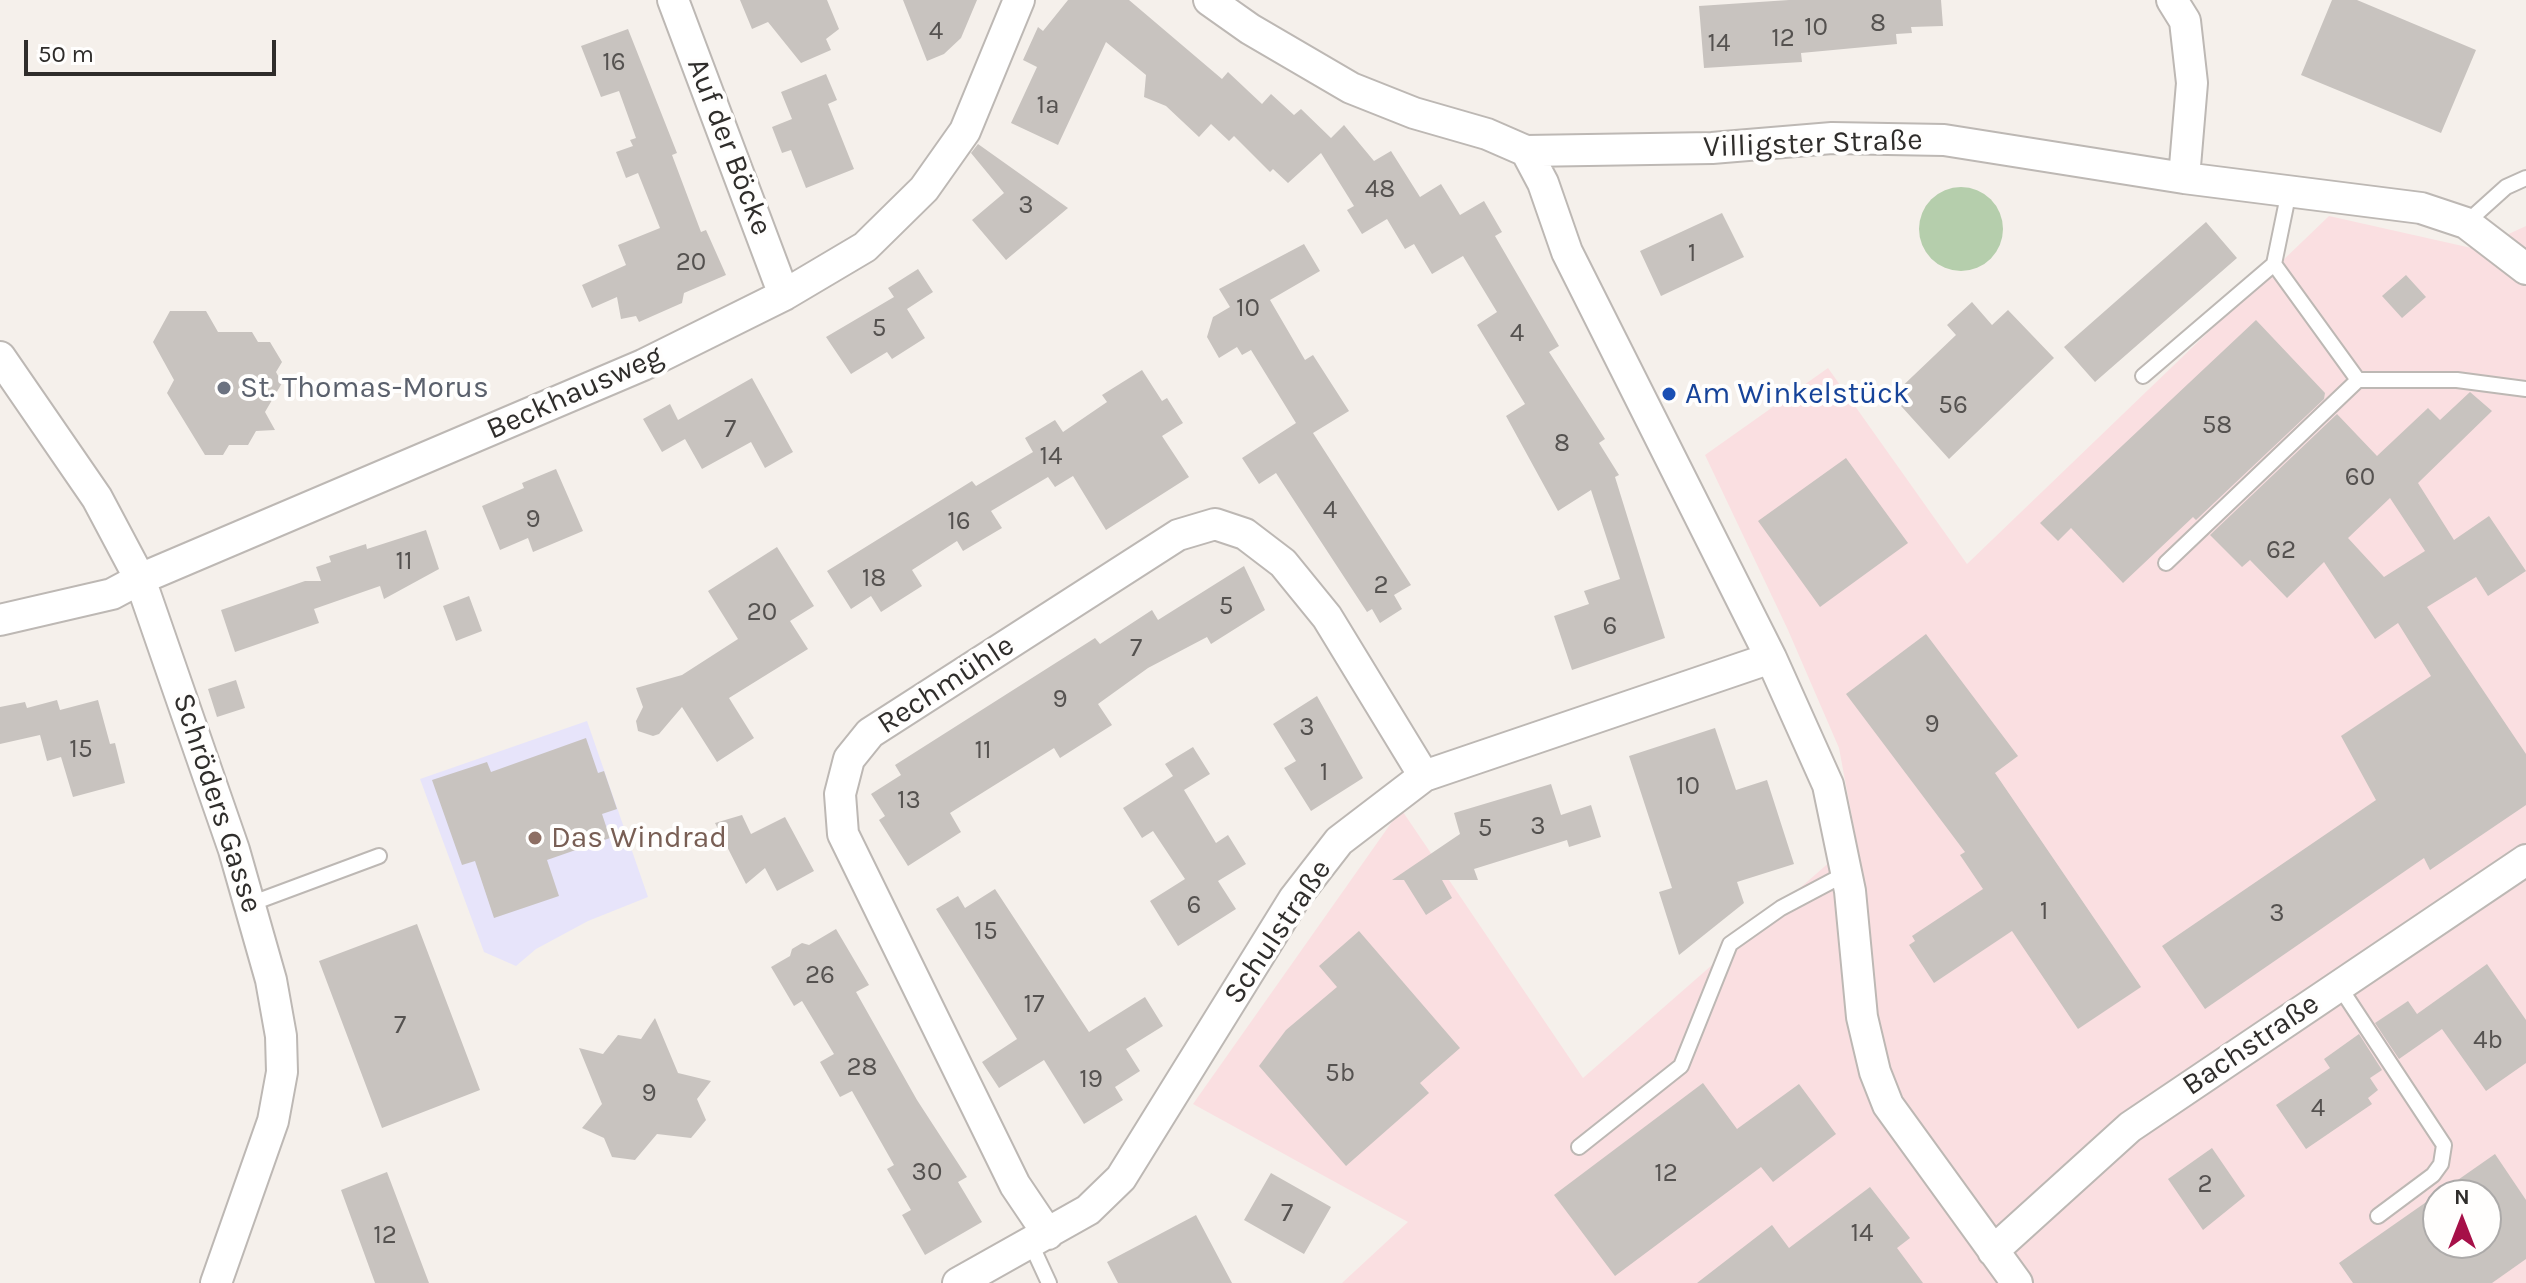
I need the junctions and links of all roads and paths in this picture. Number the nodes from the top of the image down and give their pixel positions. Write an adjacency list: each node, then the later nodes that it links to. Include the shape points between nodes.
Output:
1 (673, 0): 12 (street, Auf der Böcke)
2 (1019, 0): 12 (street, Beckhausweg, via 965,131 924,189 865,247)
3 (1209, 0): 5 (street, Villigster Straße, via 1351,88)
4 (2172, 0): 6 (street, via 2185,21 2192,83)
5 (1526, 151): 6 (street, Villigster Straße, via 1712,148 1832,138 1944,140); 20 (street, via 1567,252)
6 (2184, 178): 8 (street, Villigster Straße)
7 (2526, 178): 9 (lane, via 2506,187)
8 (2289, 191): 9 (street, Villigster Straße, via 2421,208); 10 (lane)
9 (2466, 223): 11 (street, Villigster Straße)
10 (2274, 264): 14 (lane); 15 (lane)
11 (2526, 269)
12 (784, 295): 18 (street, Beckhausweg, via 643,365)
13 (0, 357): 18 (street, Schröders Gasse, via 97,498)
14 (2143, 376)
15 (2358, 380): 16 (lane, via 2457,380); 17 (lane)
16 (2526, 389)
17 (2166, 563)
18 (140, 579): 19 (street, Beckhausweg, via 112,594); 25 (street, Schröders Gasse)
19 (0, 620)
20 (1771, 658): 21 (street, Schulstraße); 24 (street, via 1828,785)
21 (1424, 776): 29 (street, Schulstraße, via 1339,841 1294,899 1121,1178 1088,1210); 29 (street, Rechmühle, via 1327,617 1283,563 1245,534 1215,524 1178,535 870,733 849,759 840,794 843,834)
22 (379, 856): 25 (lane)
23 (2526, 860): 26 (street, Bachstraße)
24 (1847, 873): 27 (lane, via 1781,908 1730,944 1681,1066); 30 (street, via 1862,1017 1875,1072 1902,1129)
25 (250, 904): 31 (street, Schröders Gasse, via 271,980 282,1072 273,1121)
26 (2339, 986): 28 (lane, via 2444,1145 2433,1175); 30 (street, Bachstraße, via 2130,1127)
27 (1579, 1147)
28 (2378, 1216)
29 (1040, 1239): 32 (street, Schulstraße); 33 (lane)
30 (1993, 1251): 34 (street)
31 (216, 1283)
32 (958, 1283)
33 (1049, 1283)
34 (2017, 1283)

